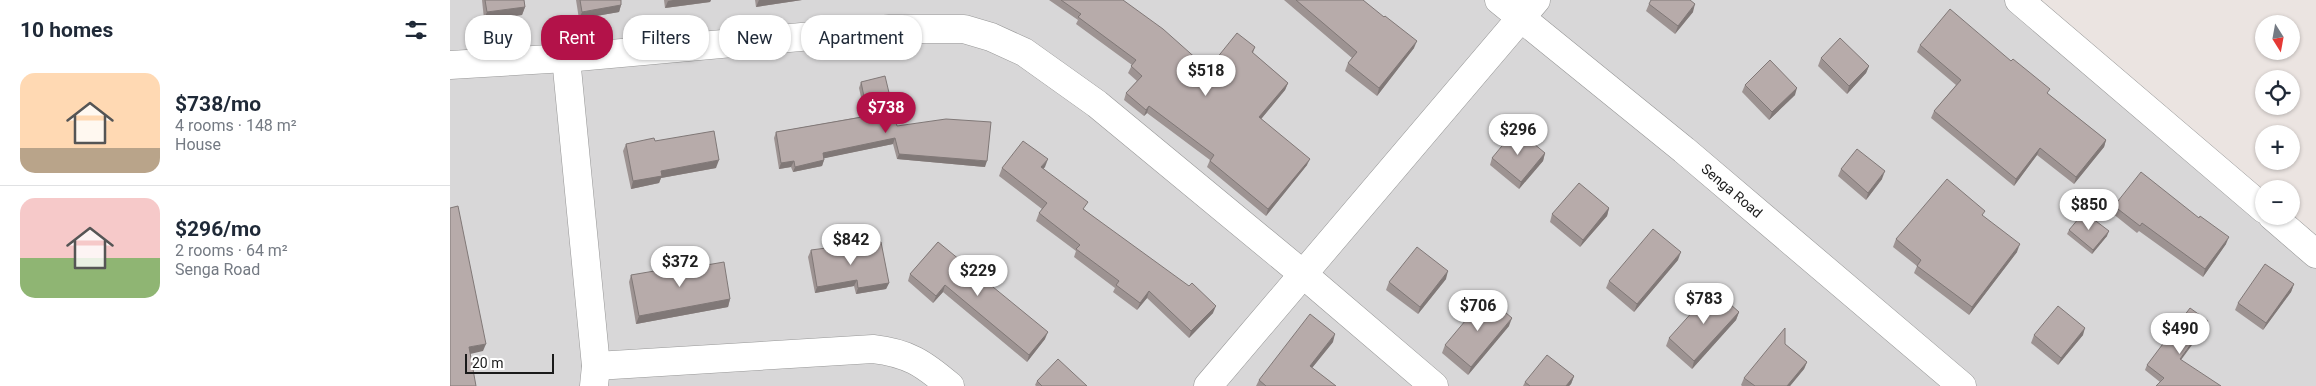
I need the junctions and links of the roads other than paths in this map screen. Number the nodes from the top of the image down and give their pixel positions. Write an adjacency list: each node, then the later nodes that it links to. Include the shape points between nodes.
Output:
1 (1499, 0): 3 (street, Senga Road)
2 (2019, 0): 8 (street)
3 (1528, 9): 11 (street); 16 (street, Senga Road, via 1684,150)
4 (613, 54): 11 (street, via 890,30 964,29 992,37 1024,52 1097,104)
5 (541, 60): 7 (street)
6 (566, 60): 12 (street)
7 (450, 65)
8 (2255, 201)
9 (2282, 225): 10 (street)
10 (2316, 254)
11 (1304, 275): 14 (street); 15 (street)
12 (595, 376): 13 (street, via 873,349 918,360)
13 (950, 386)
14 (1208, 386)
15 (1434, 386)
16 (1962, 386)

